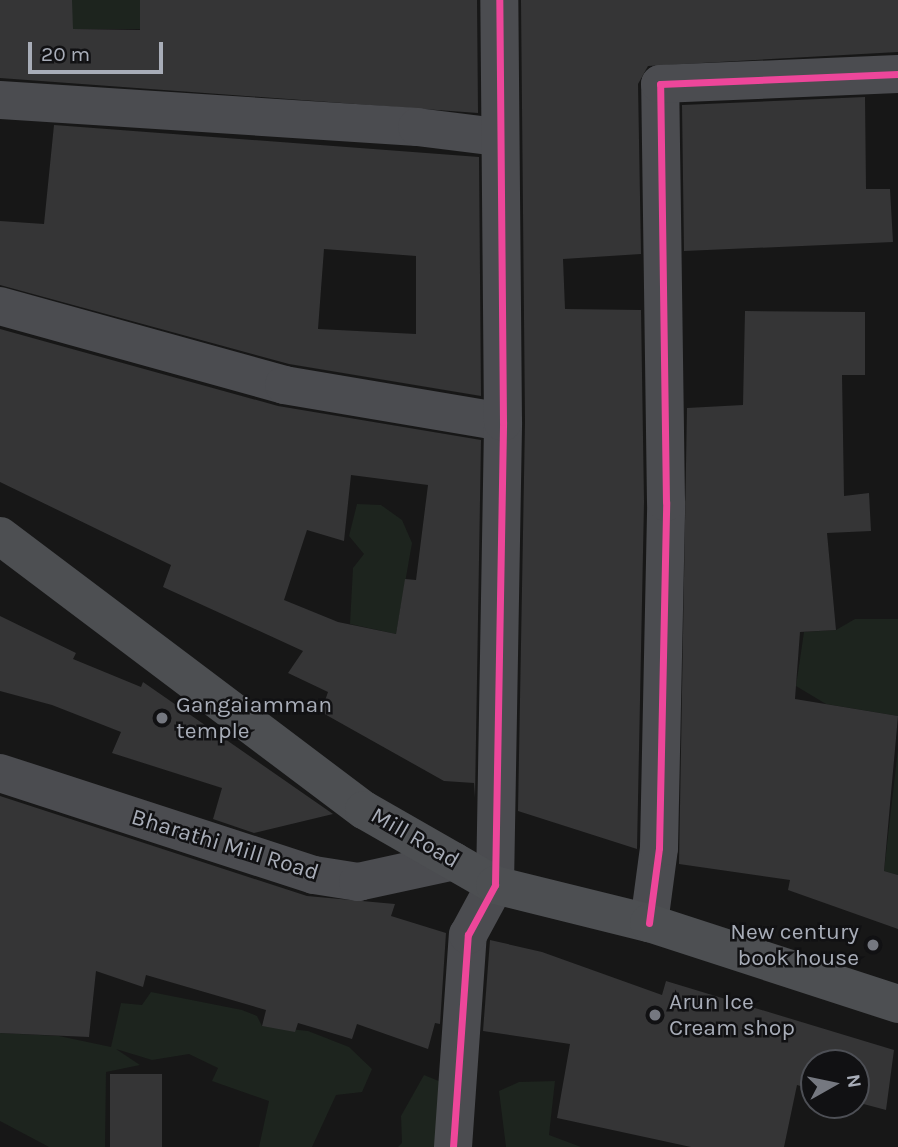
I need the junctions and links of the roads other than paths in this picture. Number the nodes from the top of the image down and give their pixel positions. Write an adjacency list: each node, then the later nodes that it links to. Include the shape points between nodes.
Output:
1 (499, 0): 4 (street)
2 (898, 74): 11 (street, via 660,84 666,502 659,848)
3 (0, 100): 4 (street)
4 (497, 136): 6 (street)
5 (0, 306): 6 (street, via 284,385)
6 (503, 422): 10 (street)
7 (0, 536): 9 (main road, Mill Road, via 364,810)
8 (0, 773): 9 (street, Bharathi Mill Road, via 314,875 358,882)
9 (454, 861): 10 (main road, Mill Road)
10 (495, 885): 11 (main road, Mill Road); 13 (street, via 468,935)
11 (649, 923): 12 (main road, Mill Road)
12 (898, 1004)
13 (453, 1147)

